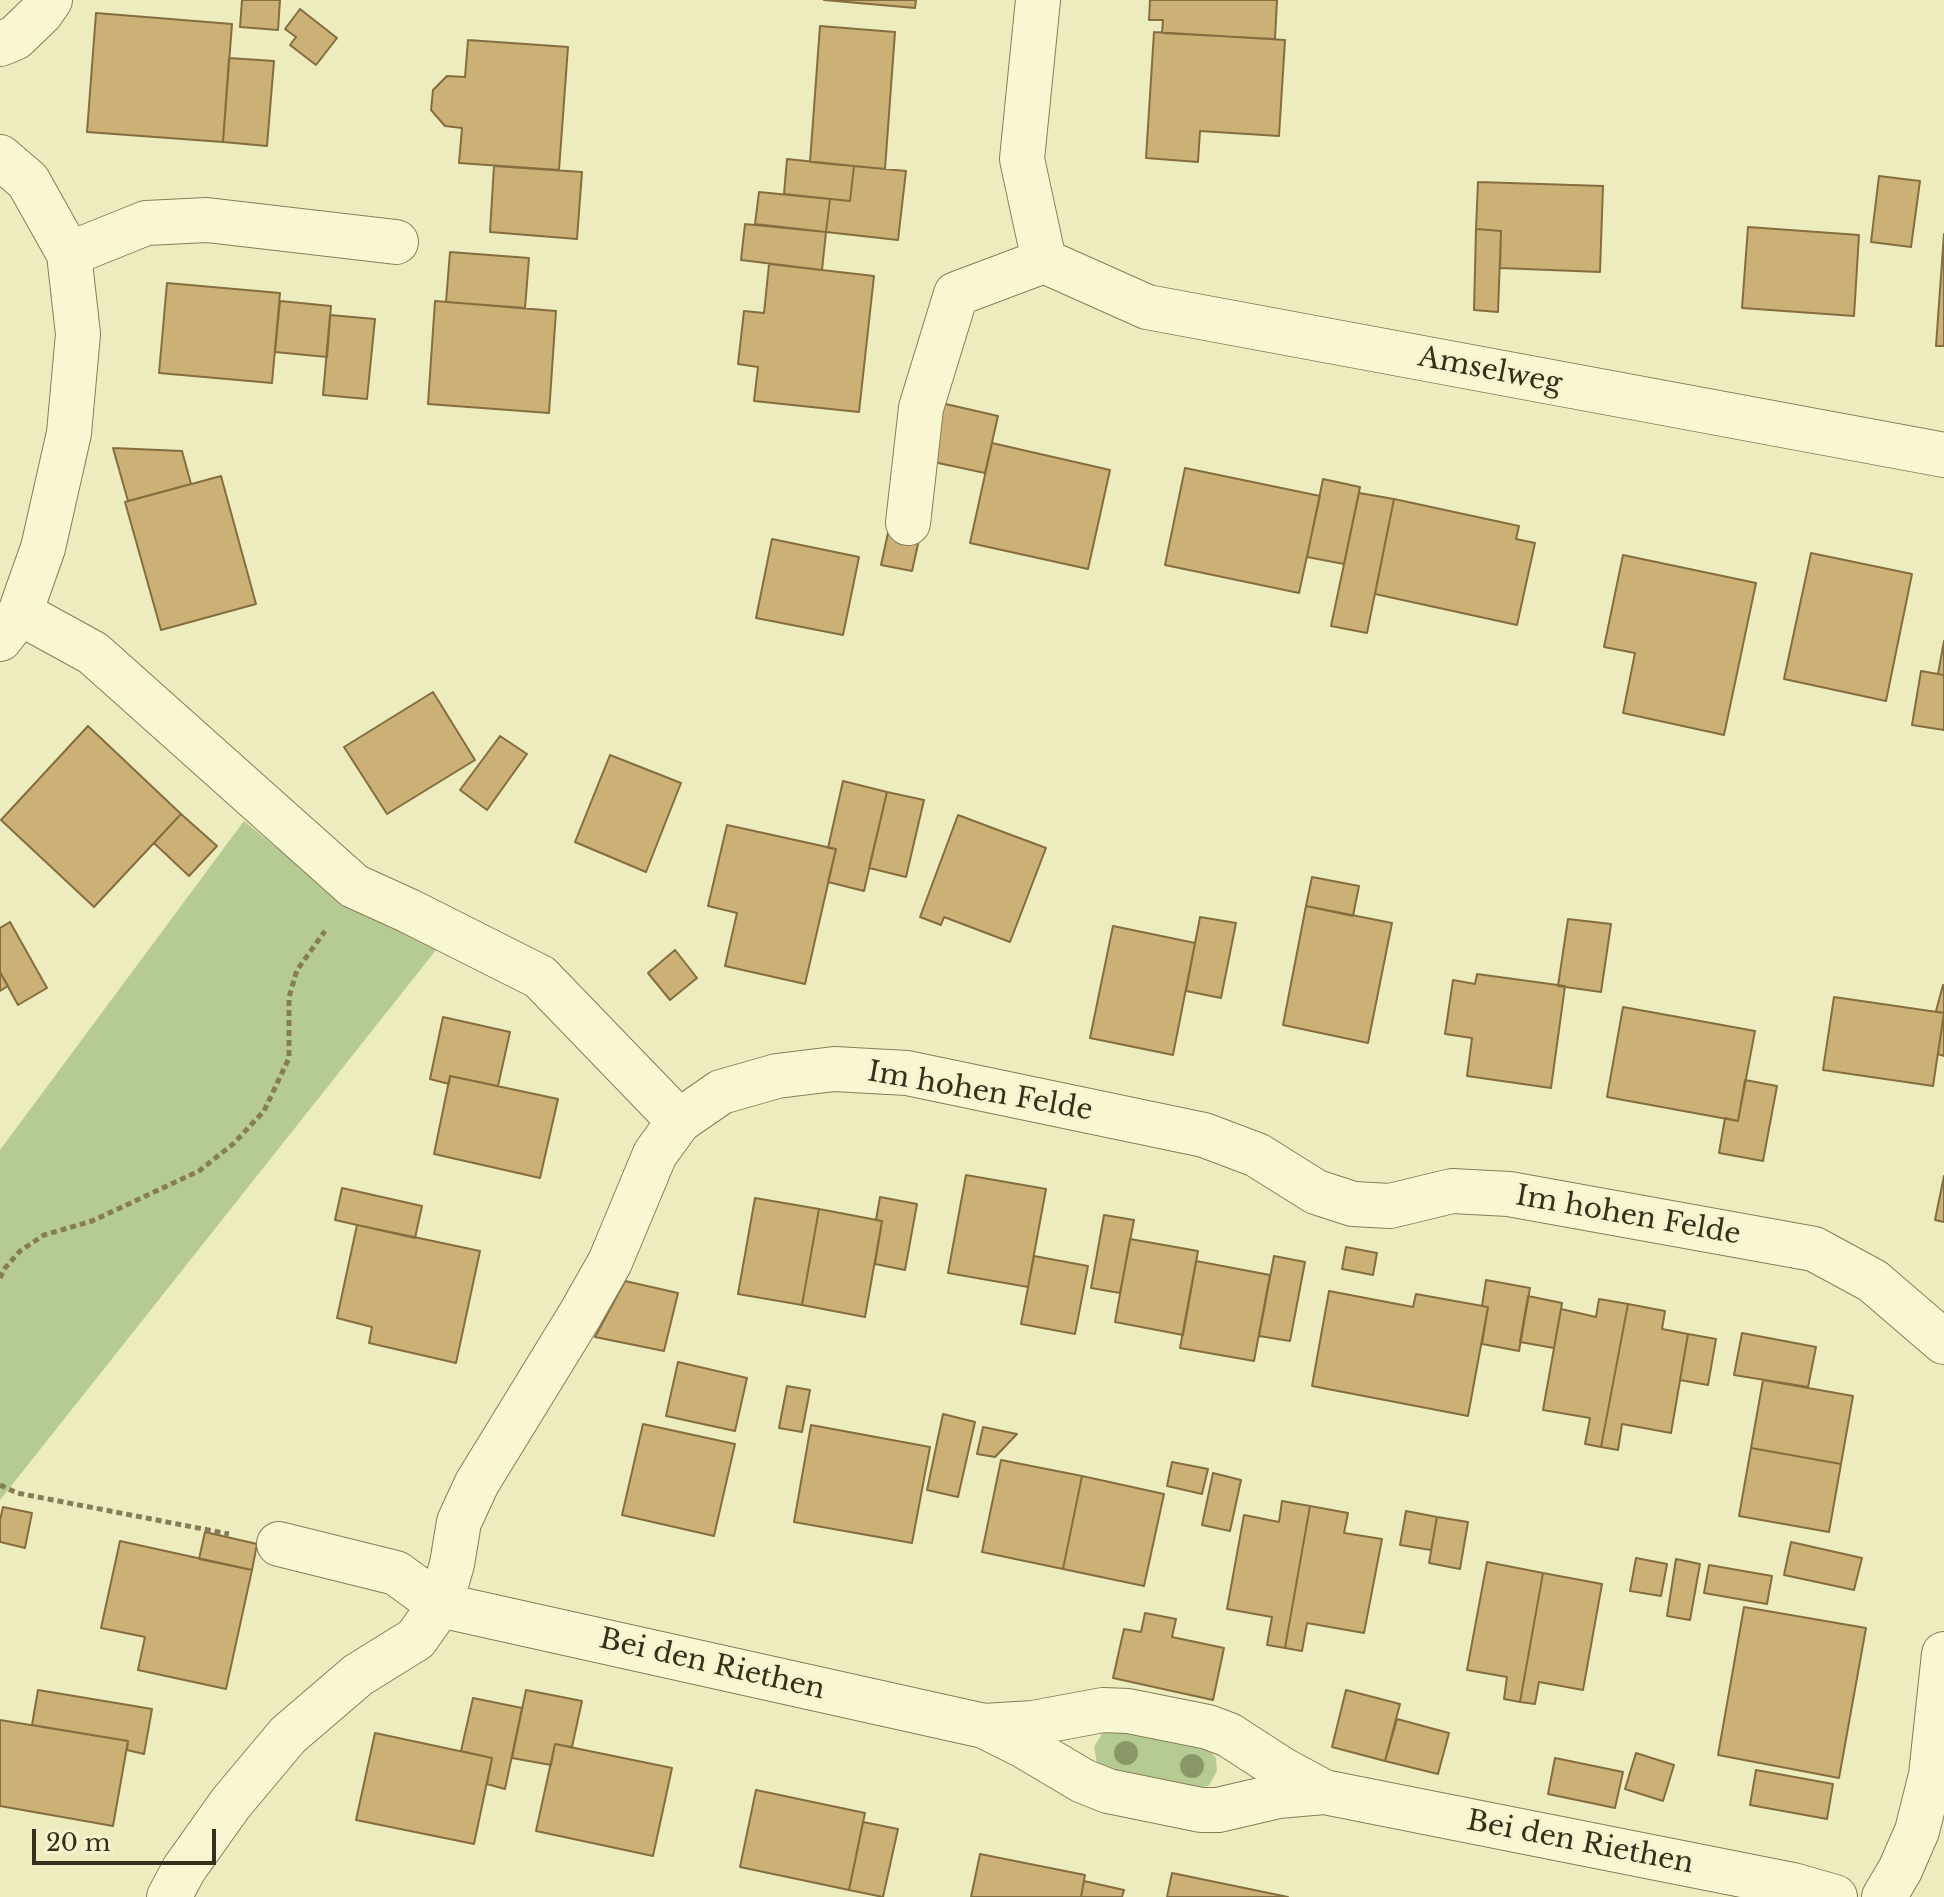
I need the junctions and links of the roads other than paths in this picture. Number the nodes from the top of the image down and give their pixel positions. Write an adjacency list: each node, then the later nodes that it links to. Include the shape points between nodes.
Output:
1 (50, 0): 3 (street, via 15,38)
2 (1038, 0): 7 (street, via 1022,159)
3 (0, 44)
4 (0, 157): 6 (street, via 28,181)
5 (396, 242): 6 (street, via 207,220 146,223)
6 (69, 254): 10 (street, via 78,334 69,433 43,548)
7 (1044, 261): 8 (street, Amselweg, via 1147,307); 9 (street, via 956,294 921,408)
8 (1944, 455)
9 (908, 523)
10 (10, 626): 11 (street, via 93,653 354,886 540,977)
11 (679, 1121): 12 (street, Im hohen Felde, via 721,1092 777,1076 834,1069 907,1073 1204,1135 1257,1155 1316,1192 1353,1204 1390,1206 1452,1191 1509,1194 1814,1249 1873,1281); 14 (street, Im hohen Felde, via 655,1154 603,1275 477,1483 459,1522)
12 (1944, 1342)
13 (279, 1544): 14 (street, via 396,1573)
14 (440, 1605): 16 (street, Bei den Riethen); 18 (street, Im hohen Felde, via 416,1639 358,1675 288,1735 231,1803)
15 (1944, 1654): 20 (street, via 1931,1775 1917,1831)
16 (984, 1726): 17 (street, Bei den Riethen, via 1083,1781 1185,1807 1218,1810); 17 (street, Bei den Riethen, via 1103,1710 1141,1713 1229,1735)
17 (1324, 1792): 19 (street, Bei den Riethen)
18 (169, 1897)
19 (1835, 1897)
20 (1884, 1897)

